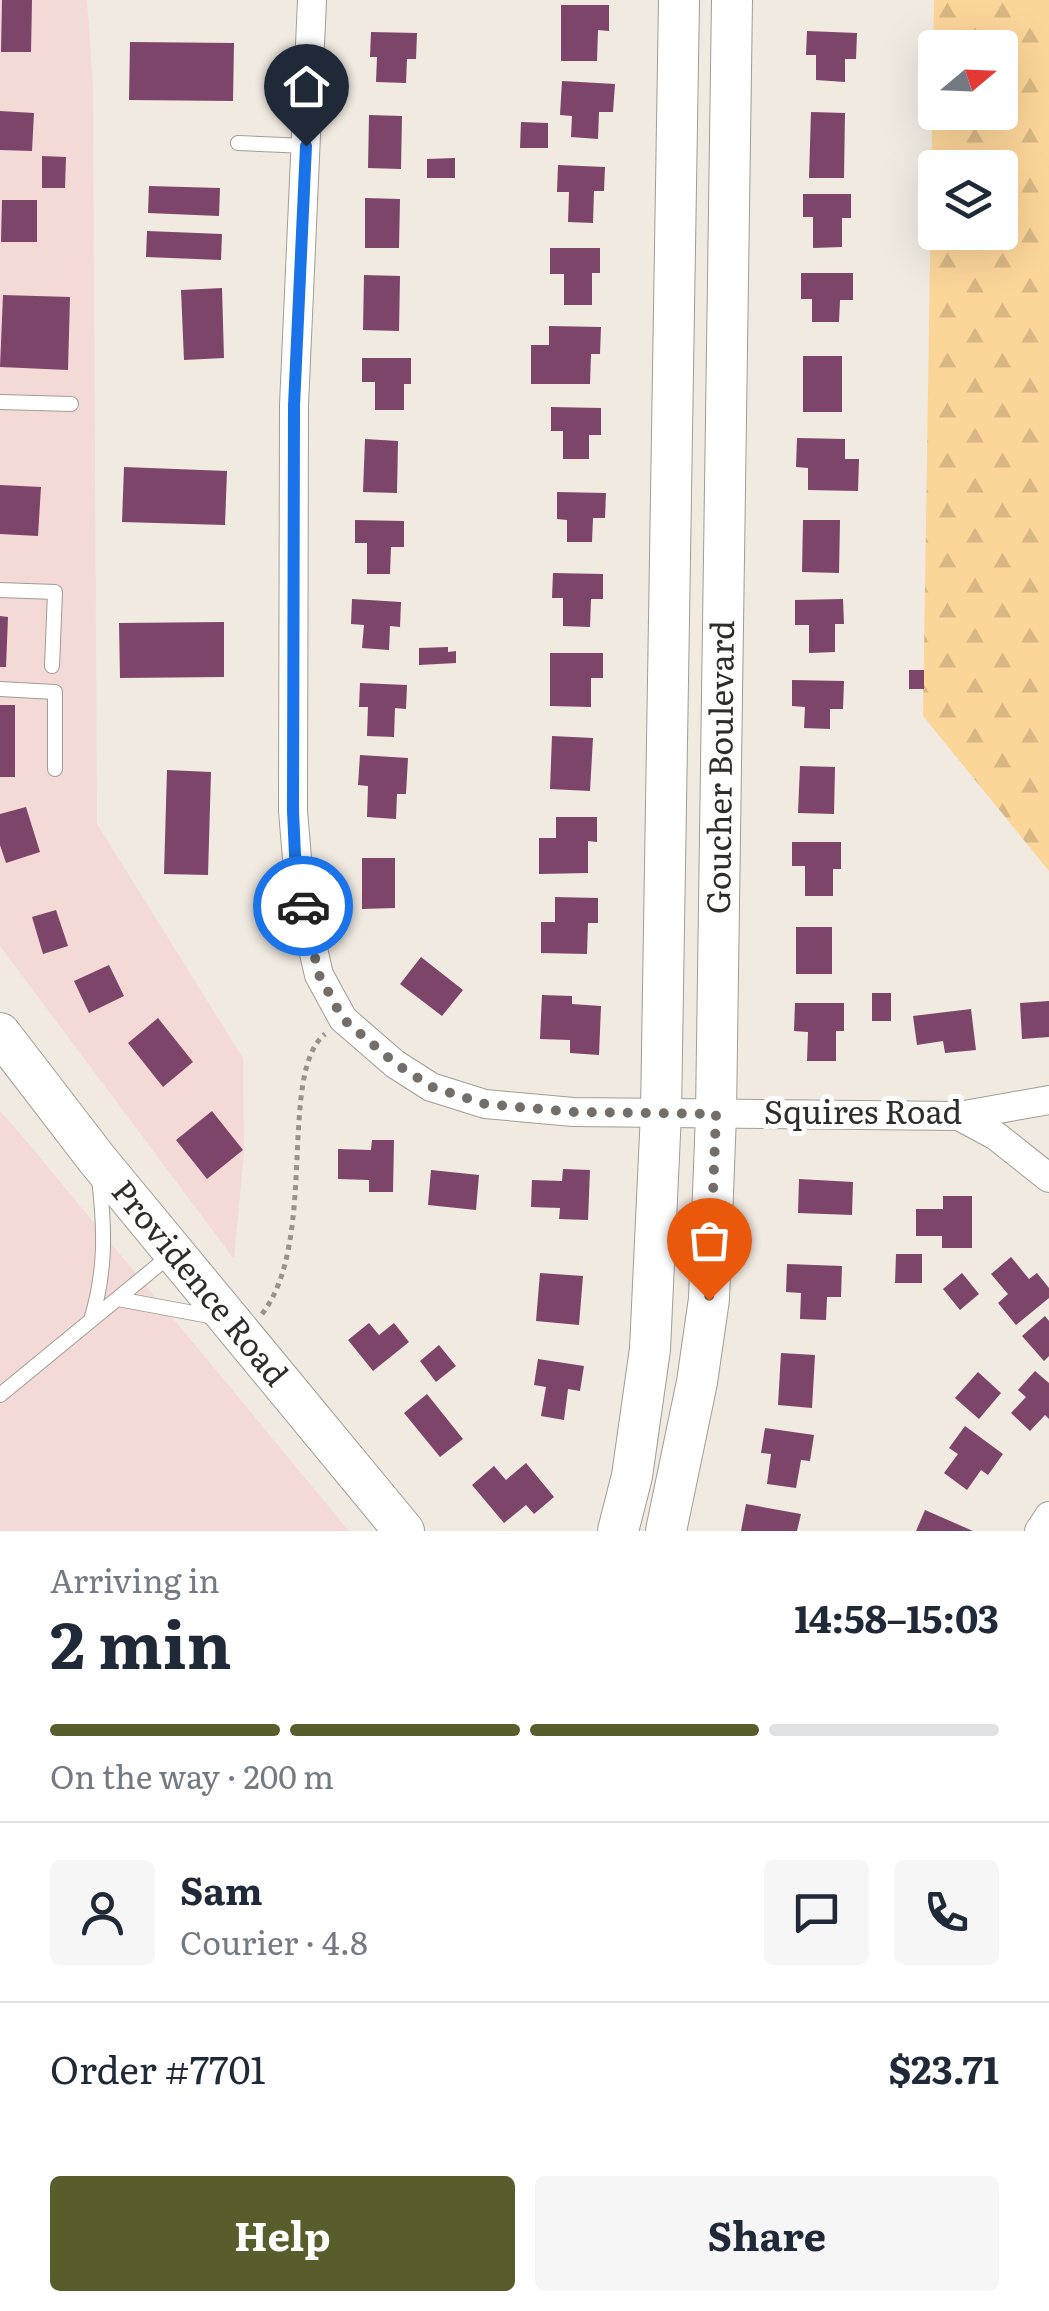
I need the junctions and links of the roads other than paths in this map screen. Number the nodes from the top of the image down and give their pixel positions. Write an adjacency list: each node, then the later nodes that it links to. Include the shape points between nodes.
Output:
1 (312, 0): 5 (street)
2 (679, 0): 15 (main road, Goucher Boulevard)
3 (732, 0): 16 (main road, Goucher Boulevard)
4 (238, 143): 5 (lane)
5 (306, 146): 15 (street, Squires Road, via 294,406 295,855 319,975 343,1019 432,1087 485,1104)
6 (0, 402): 7 (lane)
7 (71, 404)
8 (0, 590): 9 (lane, via 54,592)
9 (52, 666)
10 (0, 689): 11 (lane, via 55,692)
11 (55, 769)
12 (0, 1032): 13 (main road, Providence Road)
13 (17, 1071): 18 (main road, Providence Road)
14 (1049, 1100): 17 (street, Squires Road)
15 (661, 1113): 16 (street, Squires Road); 27 (main road, Goucher Boulevard, via 650,1349)
16 (716, 1114): 17 (street, Squires Road); 28 (main road, Goucher Boulevard, via 709,1300)
17 (959, 1116): 19 (street)
18 (96, 1158): 20 (main road, Providence Road); 23 (lane, via 105,1252)
19 (1049, 1178)
20 (173, 1253): 21 (lane); 22 (main road, Providence Road)
21 (118, 1299): 22 (lane); 23 (lane)
22 (230, 1319): 26 (main road, Providence Road)
23 (91, 1321): 24 (lane)
24 (0, 1396)
25 (1049, 1516): 29 (street)
26 (404, 1531)
27 (618, 1531)
28 (666, 1531)
29 (1039, 1531)

